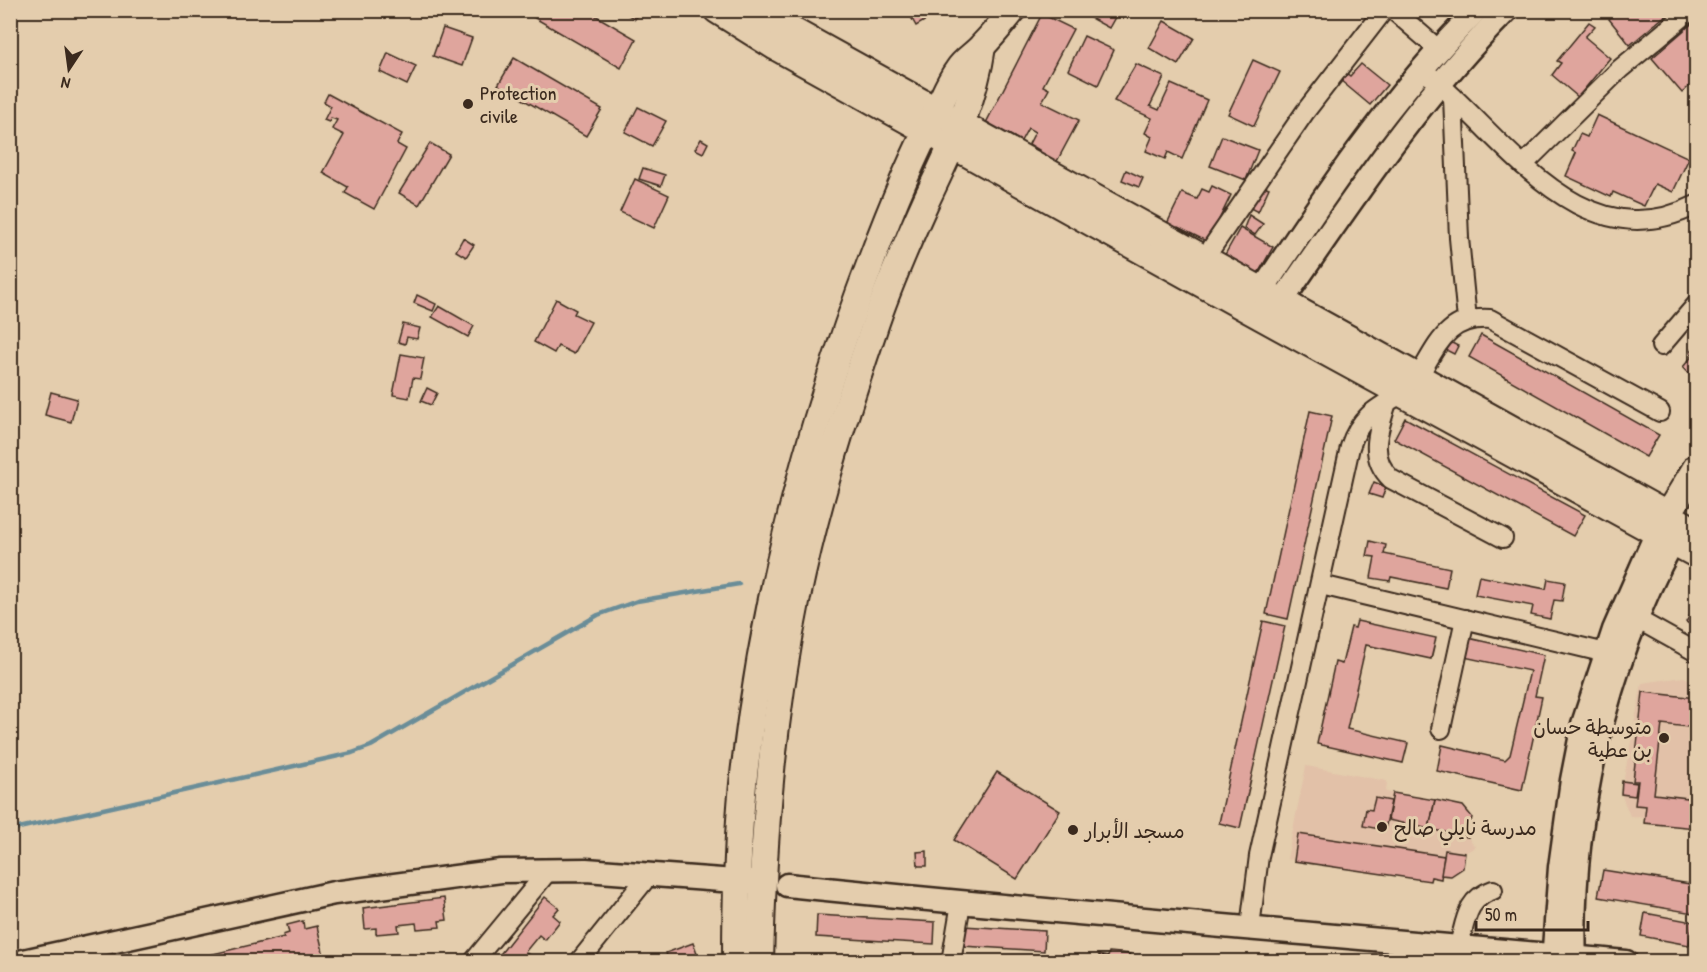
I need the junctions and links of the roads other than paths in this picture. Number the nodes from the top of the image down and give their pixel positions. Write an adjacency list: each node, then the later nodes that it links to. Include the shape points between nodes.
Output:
1 (717, 10): 13 (main road, via 776,47)
2 (754, 10): 13 (main road)
3 (1013, 10): 9 (main road)
4 (1384, 10): 17 (street, via 1305,112)
5 (1393, 10): 10 (street)
6 (1477, 10): 10 (street)
7 (1507, 10): 12 (street)
8 (1691, 10): 15 (street, via 1620,69)
9 (982, 47): 13 (main road, via 960,66); 14 (main road, via 975,89)
10 (1438, 49): 11 (street)
11 (1421, 68): 12 (street); 19 (street, via 1383,116)
12 (1446, 90): 15 (street); 19 (street); 20 (street)
13 (931, 120): 14 (main road); 37 (main road, via 887,218 853,310 796,496 757,687)
14 (957, 134): 17 (main road); 19 (main road); 38 (main road, via 876,320 819,503 797,597 768,787)
15 (1523, 165): 16 (street, via 1548,188 1610,217 1664,219)
16 (1696, 205)
17 (1204, 259): 19 (main road)
18 (1696, 305): 21 (street)
19 (1265, 306): 22 (main road)
20 (1467, 320): 22 (street, via 1446,333); 23 (street, via 1499,322)
21 (1660, 346)
22 (1403, 391): 26 (main road); 27 (street, via 1376,443 1378,463 1384,472); 29 (street, via 1369,414 1354,436)
23 (1660, 412)
24 (1696, 468): 26 (main road)
25 (1696, 496): 26 (main road)
26 (1675, 528): 28 (main road); 30 (street); 33 (street)
27 (1503, 538)
28 (1696, 554)
29 (1321, 585): 31 (street); 41 (street, via 1259,856)
30 (1635, 618): 32 (street); 44 (street, via 1606,711 1585,802)
31 (1465, 619): 33 (street); 34 (street)
32 (1696, 652)
33 (1606, 653): 44 (street, via 1583,724 1572,780)
34 (1441, 729)
35 (549, 870): 36 (street); 45 (street, via 489,872 334,893); 46 (street)
36 (650, 875): 37 (street); 47 (street)
37 (737, 881): 38 (street); 48 (main road)
38 (774, 884): 40 (street); 49 (main road)
39 (1493, 890): 42 (street, via 1475,899)
40 (961, 903): 41 (street); 50 (street)
41 (1250, 927): 43 (street)
42 (1459, 945): 43 (street); 44 (street)
43 (1405, 951)
44 (1564, 959): 51 (street)
45 (18, 962)
46 (473, 962)
47 (579, 962)
48 (736, 962)
49 (760, 962)
50 (951, 962)
51 (1626, 962)

